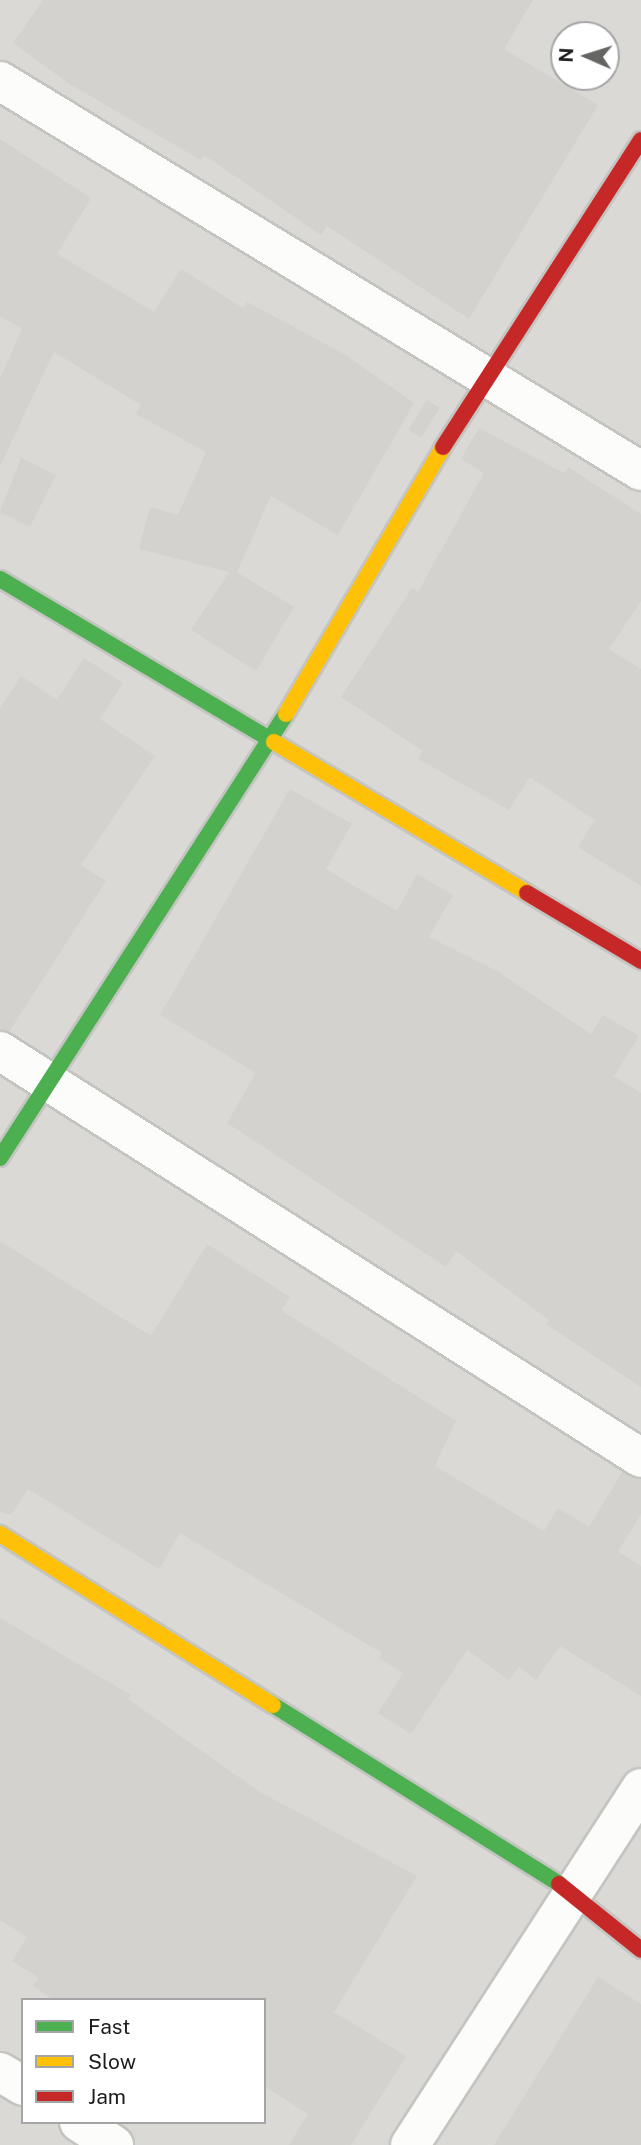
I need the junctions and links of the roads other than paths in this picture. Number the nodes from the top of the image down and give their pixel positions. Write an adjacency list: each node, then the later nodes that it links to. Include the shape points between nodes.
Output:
1 (0, 81): 3 (street)
2 (641, 140): 3 (street)
3 (486, 373): 4 (street); 6 (street)
4 (641, 471)
5 (0, 579): 6 (street)
6 (272, 738): 7 (street); 9 (street)
7 (641, 961)
8 (0, 1051): 9 (street)
9 (52, 1084): 10 (street); 11 (street)
10 (0, 1158)
11 (641, 1458)
12 (0, 1534): 14 (street)
13 (641, 1788): 14 (street)
14 (573, 1893): 15 (street); 20 (street)
15 (641, 1950)
16 (0, 2072): 17 (street)
17 (21, 2086)
18 (82, 2124): 19 (street)
19 (114, 2145)
20 (410, 2145)

